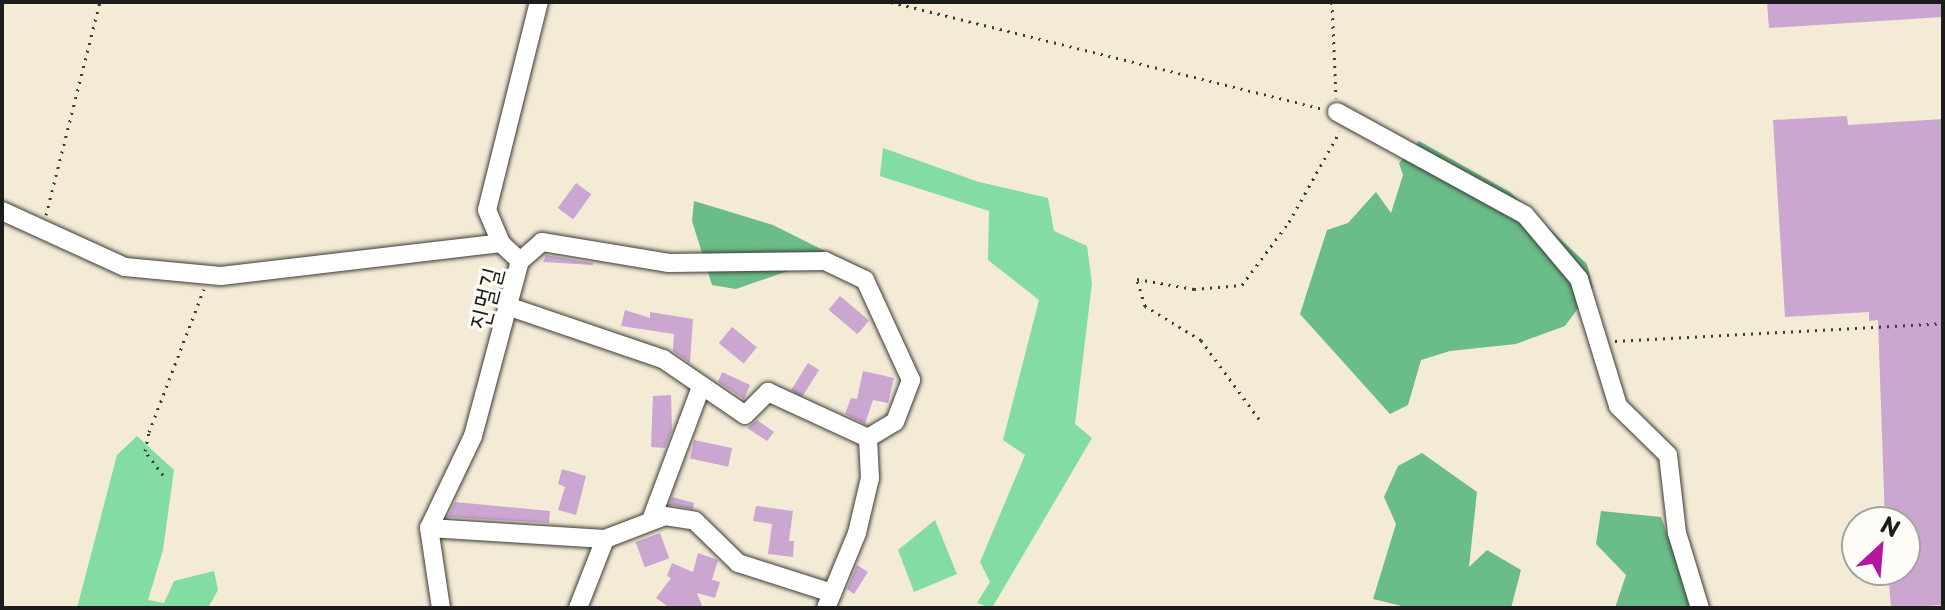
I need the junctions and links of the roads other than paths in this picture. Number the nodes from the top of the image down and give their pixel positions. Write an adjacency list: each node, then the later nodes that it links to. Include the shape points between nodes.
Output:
1 (539, 2): 4 (street, 진멀길, via 487,210)
2 (1342, 115): 15 (street, via 1525,215 1579,279 1618,406 1668,455 1677,533)
3 (2, 211): 4 (street, via 125,267 210,274 448,253)
4 (501, 243): 5 (street, 진멀길)
5 (520, 261): 6 (street, 진멀길); 8 (street, via 542,242 669,263 825,261 865,280 911,380 895,422)
6 (510, 307): 7 (street, via 652,355); 10 (street, 진멀길, via 473,436)
7 (701, 387): 8 (street, via 745,415 768,392); 9 (street)
8 (868, 438): 12 (street, via 870,478 857,533)
9 (651, 520): 11 (street); 12 (street, via 665,516 695,521 738,563)
10 (429, 528): 11 (street); 13 (street)
11 (605, 539): 14 (street)
12 (829, 600)
13 (441, 608)
14 (578, 608)
15 (1700, 608)

